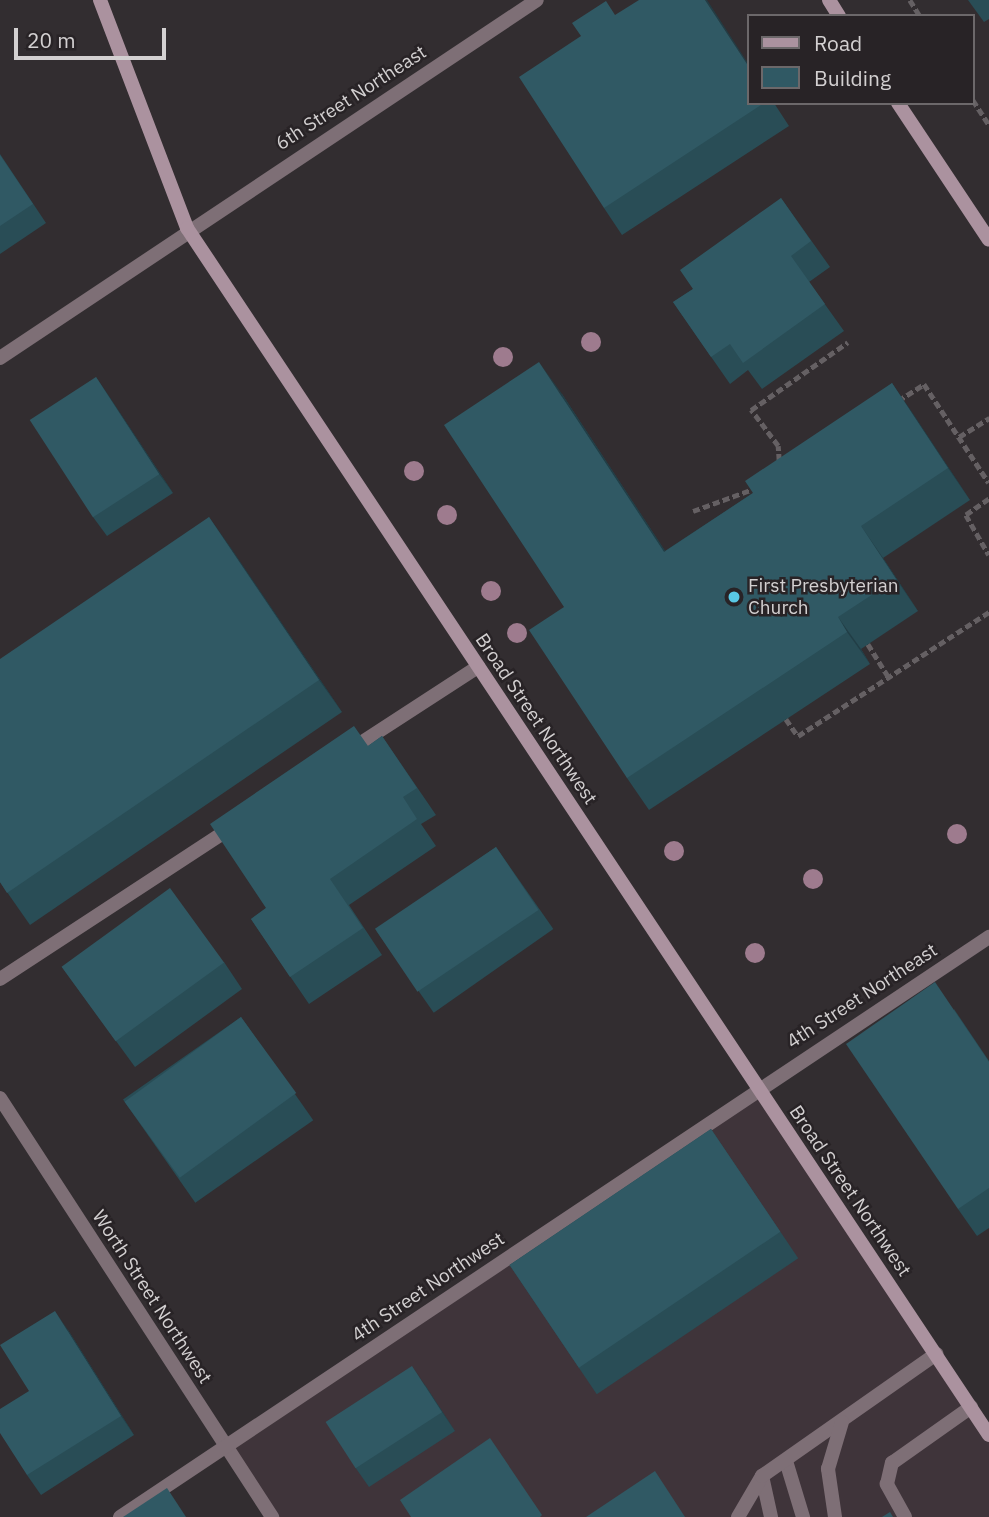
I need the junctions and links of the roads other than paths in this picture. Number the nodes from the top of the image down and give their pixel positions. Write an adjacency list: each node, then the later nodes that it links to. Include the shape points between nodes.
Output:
1 (100, 0): 4 (main road, Broad Street Northwest)
2 (537, 0): 4 (street, 6th Street Northeast)
3 (899, 105): 5 (main road)
4 (187, 228): 6 (street, 6th Street Northeast); 7 (main road, Broad Street Northwest)
5 (989, 240)
6 (0, 358)
7 (478, 667): 8 (street); 12 (main road, Broad Street Northwest)
8 (332, 762)
9 (252, 814): 11 (street)
10 (989, 937): 12 (street, 4th Street Northeast)
11 (0, 979)
12 (757, 1088): 14 (main road, Broad Street Northwest); 18 (street, 4th Street Northwest)
13 (0, 1098): 18 (street, Worth Street Northwest)
14 (936, 1354): 15 (main road, Broad Street Northwest); 16 (street)
15 (971, 1407): 17 (main road, Broad Street Northwest); 29 (street, via 892,1463 887,1484)
16 (842, 1422): 19 (street); 28 (street, via 828,1469)
17 (989, 1435)
18 (226, 1447): 22 (street, 4th Street Northwest); 23 (street, Worth Street Northwest)
19 (786, 1461): 20 (street); 27 (street)
20 (762, 1476): 21 (street); 26 (street)
21 (752, 1488): 24 (street); 25 (street)
22 (120, 1517)
23 (272, 1517)
24 (738, 1517)
25 (747, 1517)
26 (771, 1517)
27 (803, 1517)
28 (835, 1517)
29 (905, 1517)

